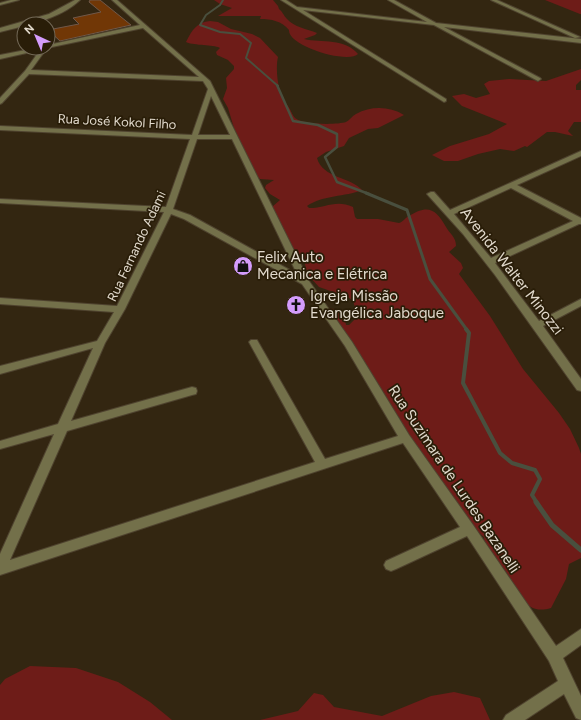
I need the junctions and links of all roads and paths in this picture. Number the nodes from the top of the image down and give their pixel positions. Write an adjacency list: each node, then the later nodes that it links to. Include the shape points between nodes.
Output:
1 (17, 0): 7 (street)
2 (78, 0): 11 (street, via 56,14)
3 (114, 0): 10 (street, Rua Suzimara de Lurdes Bazanelli)
4 (283, 0): 8 (street)
5 (390, 0): 9 (street)
6 (493, 0): 12 (street)
7 (0, 4)
8 (297, 8): 9 (street); 21 (street)
9 (436, 24): 12 (street); 19 (street)
10 (143, 26): 13 (street); 18 (street, Rua Suzimara de Lurdes Bazanelli)
11 (0, 30)
12 (581, 40)
13 (56, 46)
14 (16, 54): 16 (street)
15 (40, 56): 17 (street)
16 (0, 57)
17 (27, 72): 18 (street); 22 (street)
18 (204, 78): 20 (street, Rua Suzimara de Lurdes Bazanelli)
19 (538, 79)
20 (211, 89): 24 (street, Rua Fernando Adami); 25 (street, Rua Suzimara de Lurdes Bazanelli)
21 (444, 100)
22 (0, 102)
23 (0, 128): 24 (street, Rua José Kokol Filho)
24 (194, 137): 25 (street, Rua José Kokol Filho); 30 (street, Rua Fernando Adami)
25 (234, 137): 34 (street, Rua Suzimara de Lurdes Bazanelli)
26 (581, 153): 27 (street)
27 (512, 185): 31 (street); 32 (street)
28 (431, 194): 31 (street, Avenida Walter Minozzi)
29 (0, 201): 30 (street)
30 (169, 210): 34 (street, via 188,217); 37 (street, Rua Fernando Adami)
31 (450, 213): 33 (street, Avenida Walter Minozzi)
32 (580, 221): 33 (street)
33 (490, 262): 38 (street, Avenida Walter Minozzi)
34 (305, 282): 45 (street, Rua Suzimara de Lurdes Bazanelli, via 349,344)
35 (0, 301): 37 (street)
36 (581, 302): 38 (street)
37 (120, 309): 40 (street, Rua Fernando Adami)
38 (538, 325): 42 (street, Avenida Walter Minozzi)
39 (254, 342): 47 (street)
40 (100, 343): 41 (street); 44 (street, Rua Fernando Adami)
41 (0, 370)
42 (581, 387)
43 (192, 391): 44 (street)
44 (62, 428): 46 (street); 50 (street, Rua Fernando Adami)
45 (405, 438): 47 (street); 48 (street, Rua Suzimara de Lurdes Bazanelli)
46 (0, 446)
47 (322, 465): 50 (street)
48 (469, 529): 49 (street); 52 (street, Rua Suzimara de Lurdes Bazanelli)
49 (391, 565)
50 (0, 569)
51 (581, 636): 52 (street)
52 (554, 656): 53 (street, Rua Suzimara de Lurdes Bazanelli)
53 (568, 683): 54 (street, Rua Suzimara de Lurdes Bazanelli); 55 (street)
54 (581, 713)
55 (511, 720)

